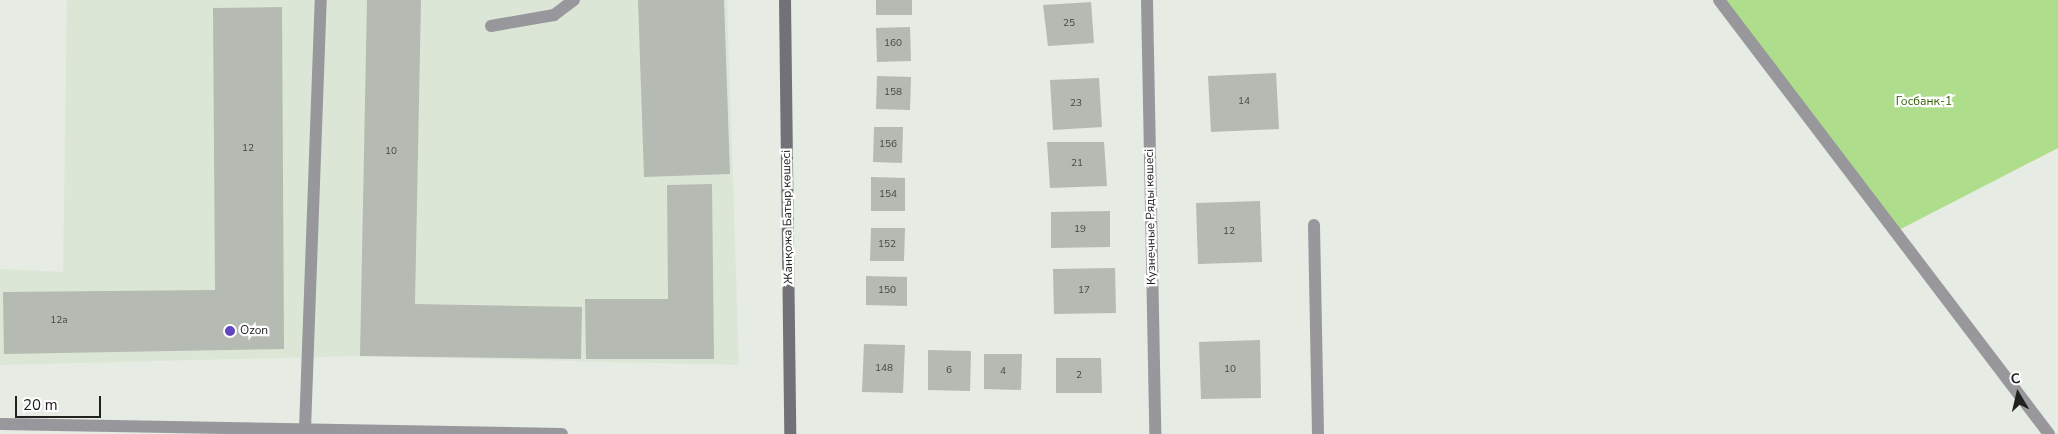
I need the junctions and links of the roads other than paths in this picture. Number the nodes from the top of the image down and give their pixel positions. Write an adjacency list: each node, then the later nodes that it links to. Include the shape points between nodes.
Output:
1 (321, 0): 9 (street)
2 (574, 0): 6 (street, via 554,15)
3 (785, 0): 13 (main road, Жанқожа Батыр көшесі)
4 (1147, 0): 14 (street, Кузнечные Ряды көшесі)
5 (1719, 0): 16 (street)
6 (491, 26)
7 (1314, 225): 15 (street)
8 (0, 424): 10 (street)
9 (305, 429): 10 (street); 11 (street)
10 (138, 430)
11 (445, 433): 12 (street)
12 (562, 434)
13 (790, 434)
14 (1155, 434)
15 (1318, 434)
16 (2049, 434)

